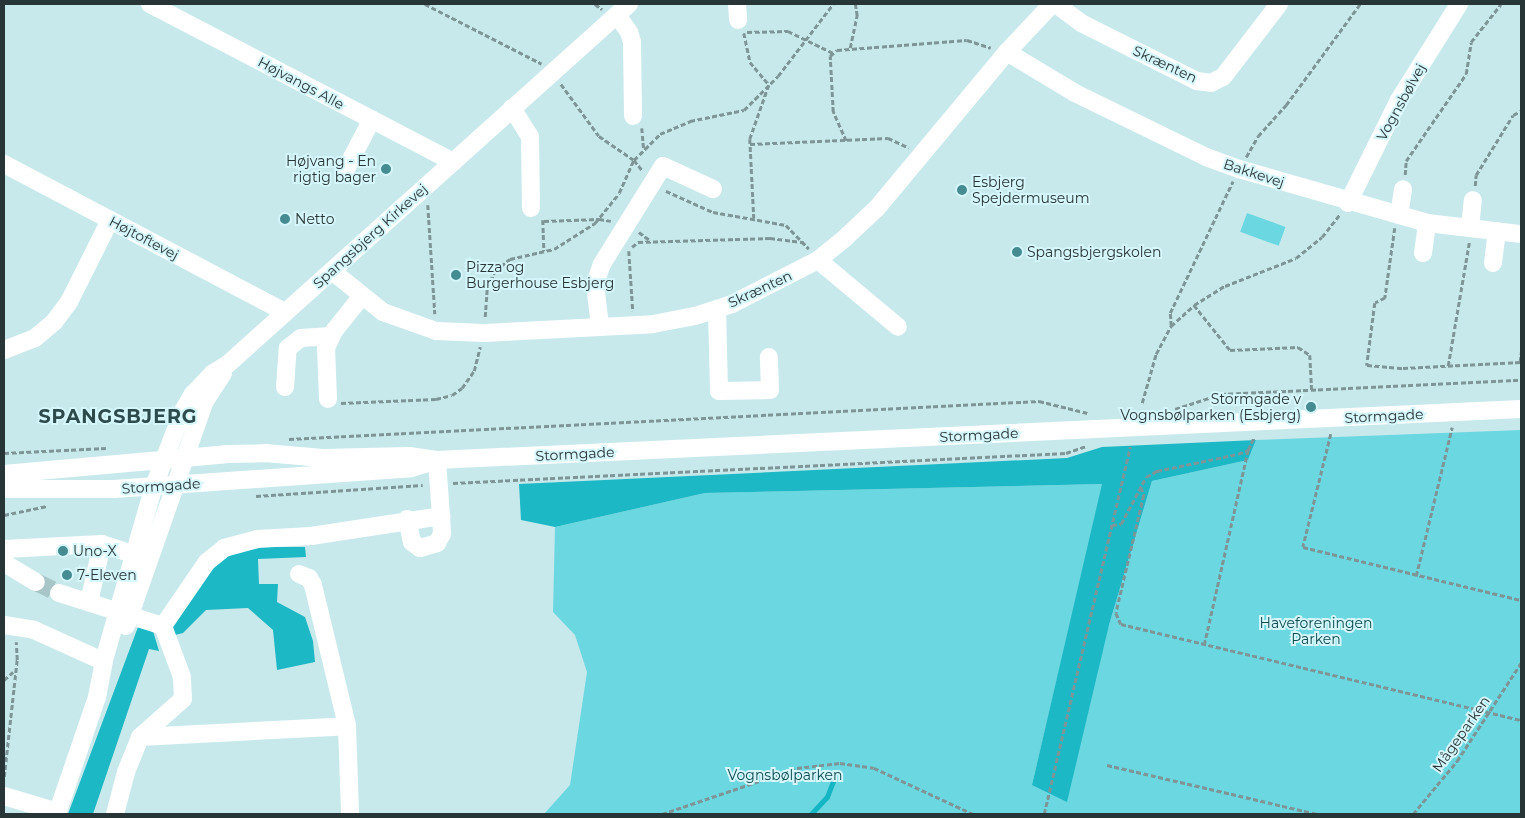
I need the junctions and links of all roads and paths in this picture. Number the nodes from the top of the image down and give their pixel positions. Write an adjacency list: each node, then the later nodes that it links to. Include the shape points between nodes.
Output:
1 (150, 4): 20 (street, Højvangs Alle)
2 (425, 4): 15 (path, via 534,59)
3 (833, 4): 11 (path)
4 (855, 4): 12 (path)
5 (1054, 4): 6 (street, Skrænten, via 1081,23 1197,81 1211,83 1223,77); 13 (street, Skrænten)
6 (1279, 4)
7 (1459, 4): 34 (street, Vognsbølvej, via 1399,100)
8 (1501, 4): 31 (path, via 1471,42 1470,60 1458,87 1406,161)
9 (623, 9): 15 (street, Spangsbjerg Kirkevej); 19 (street, Spangsbjerg Kirkevej, via 632,42)
10 (740, 19): 11 (path, via 788,31); 16 (path, via 750,62)
11 (805, 40): 14 (path); 16 (path)
12 (850, 48): 13 (path, via 967,40); 14 (path)
13 (1007, 52): 24 (street, Skrænten); 34 (street, Bakkevej, via 1075,93 1206,157)
14 (833, 53): 21 (path, via 830,56 833,112)
15 (552, 72): 17 (street, Spangsbjerg Kirkevej); 25 (path, via 599,136)
16 (769, 85): 22 (path); 23 (path, via 744,110 690,121 660,134)
17 (512, 108): 26 (street, Spangsbjerg Kirkevej); 35 (street, via 530,137)
18 (1521, 111): 33 (path, via 1513,115 1476,174)
19 (633, 116): 23 (path, via 641,121)
20 (372, 120): 26 (street, Højvangs Alle); 28 (street)
21 (846, 141): 22 (path); 24 (path, via 888,138)
22 (750, 144): 38 (path)
23 (644, 150): 25 (path)
24 (920, 156): 50 (street, Skrænten, via 877,208)
25 (634, 160): 29 (path); 37 (path, via 619,193)
26 (452, 162): 32 (street, Spangsbjerg Kirkevej)
27 (4, 164): 39 (street, Højtoftevej)
28 (346, 170)
29 (653, 184): 30 (street, via 663,166); 38 (path, via 713,212); 42 (street)
30 (713, 189)
31 (1403, 189): 36 (street)
32 (422, 190): 52 (street, Spangsbjerg Kirkevej); 60 (path, via 430,210)
33 (1473, 200): 43 (street)
34 (1348, 202): 36 (street, Bakkevej); 54 (path, via 1322,237 1296,258 1225,286)
35 (531, 208): 40 (path)
36 (1399, 215): 41 (street, Bakkevej); 68 (path, via 1385,298 1375,304 1367,366)
37 (599, 218): 40 (path); 42 (path); 48 (path, via 576,238)
38 (754, 218): 47 (path, via 786,225)
39 (110, 220): 56 (street, Højtoftevej); 63 (street, via 69,302 54,322 35,338)
40 (544, 221): 48 (path)
41 (1426, 223): 43 (street, Bakkevej); 49 (street)
42 (627, 224): 46 (path); 58 (street, via 602,264 595,284)
43 (1470, 227): 44 (street, Bakkevej); 68 (path)
44 (1497, 232): 45 (street, Bakkevej); 51 (street)
45 (1521, 234)
46 (652, 242): 47 (path, via 770,238); 57 (path, via 638,242 629,252)
47 (804, 242): 50 (path)
48 (544, 251): 61 (path, via 510,259 495,271 487,288)
49 (1423, 253)
50 (818, 260): 55 (street, Skrænten, via 772,286); 59 (street)
51 (1493, 263)
52 (332, 271): 53 (street, Skrænten); 56 (street, Spangsbjerg Kirkevej)
53 (361, 297): 60 (street, Skrænten, via 382,312); 62 (street)
54 (1194, 305): 71 (path, via 1230,350 1298,348 1310,355); 73 (path, via 1171,326 1160,347)
55 (716, 309): 57 (street, Skrænten, via 695,316); 65 (street, via 719,391 770,390)
56 (285, 312): 67 (street, Spangsbjerg Kirkevej)
57 (634, 325): 58 (street, Skrænten)
58 (600, 326): 61 (street, Skrænten)
59 (898, 327)
60 (436, 331): 61 (street, Skrænten)
61 (484, 333): 72 (path, via 474,371 462,388 452,394 436,399 336,403)
62 (331, 336): 70 (street, via 301,338 288,348); 72 (street, via 326,348)
63 (4, 350)
64 (1521, 352): 66 (path)
65 (769, 358)
66 (1521, 362): 68 (path)
67 (228, 364): 89 (street, Spangsbjerg Kirkevej, via 212,374 193,394); 90 (street, Spangsbjerg Kirkevej, via 206,401)
68 (1448, 366)
69 (1521, 380): 71 (path)
70 (285, 387)
71 (1312, 390): 75 (path, via 1221,394)
72 (328, 399)
73 (1142, 403)
74 (1521, 409): 88 (street, Stormgade)
75 (1169, 411)
76 (1094, 414): 82 (path, via 1039,401)
77 (1442, 426): 78 (path)
78 (1452, 426): 79 (path); 105 (path, via 1452,437)
79 (1462, 426)
80 (1322, 430): 105 (path, via 1332,430 1303,547)
81 (1245, 435): 86 (path, via 1255,435)
82 (307, 436)
83 (1090, 444): 92 (path, via 1066,452)
84 (110, 448): 87 (path)
85 (1130, 448): 99 (path)
86 (1248, 450): 94 (path, via 1157,471 1146,477); 113 (path)
87 (4, 453)
88 (437, 460): 90 (street, Stormgade, via 411,468); 90 (street, Stormgade, via 410,456 323,458 265,453); 92 (street)
89 (162, 464): 90 (street, Stormgade); 91 (street, Stormgade); 93 (street, Spangsbjerg Kirkevej); 95 (street, via 20,483)
90 (180, 472): 93 (street, Stormgade); 110 (street, Spangsbjerg Kirkevej)
91 (4, 474)
92 (439, 484): 96 (path); 97 (street)
93 (154, 486): 95 (street, Stormgade, via 66,492); 102 (street, Spangsbjerg Kirkevej)
94 (1141, 486): 99 (path, via 1121,524); 113 (path, via 1144,495 1116,613 1121,624)
95 (4, 489)
96 (253, 496)
97 (441, 516): 98 (street); 98 (street, via 442,534 437,543 420,548 412,542)
98 (407, 519): 112 (street, via 311,536 257,539 224,548 207,562)
99 (1112, 525): 130 (path)
100 (102, 544): 101 (street); 102 (street); 109 (street)
101 (4, 549)
102 (135, 554): 110 (street, Spangsbjerg Kirkevej)
103 (4, 563): 106 (street)
104 (299, 574): 120 (street, via 309,578 313,585)
105 (1416, 576): 108 (path)
106 (36, 582)
107 (59, 593): 109 (street)
108 (1521, 600)
109 (89, 602): 110 (street)
110 (124, 613): 112 (street); 125 (street, Spangsbjerg Kirkevej)
111 (6, 625): 114 (street, via 34,630); 116 (path, via 16,640)
112 (164, 626): 121 (street, via 182,677 183,699)
113 (1204, 645): 118 (path)
114 (96, 658)
115 (1521, 663): 118 (path, Mågeparken)
116 (14, 671): 117 (path); 123 (path)
117 (4, 680)
118 (1489, 712): 119 (path); 132 (path, Mågeparken, via 1457,761)
119 (1521, 720)
120 (347, 726): 121 (street); 127 (street)
121 (140, 737): 126 (street, via 126,772)
122 (1107, 766): 131 (path)
123 (4, 777)
124 (4, 796): 125 (street)
125 (58, 813)
126 (115, 814)
127 (350, 814)
128 (662, 814): 129 (path, via 797,768 840,763 874,768)
129 (973, 814)
130 (1044, 814)
131 (1318, 814)
132 (1413, 814)

